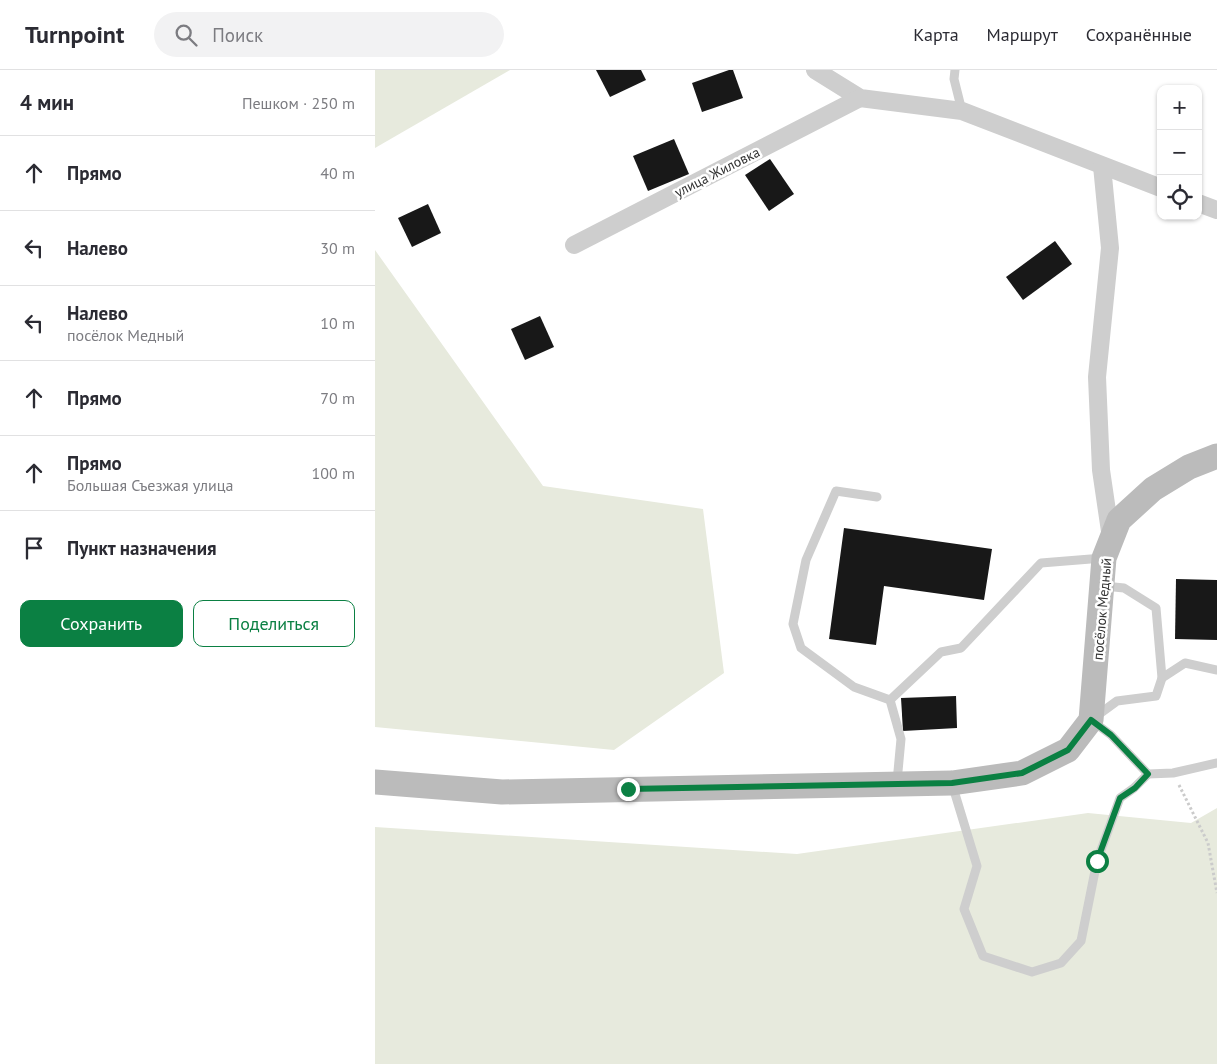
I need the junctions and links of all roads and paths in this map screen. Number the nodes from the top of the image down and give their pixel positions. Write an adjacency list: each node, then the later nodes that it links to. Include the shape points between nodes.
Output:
1 (815, 70): 3 (street)
2 (955, 70): 4 (lane, via 954,79)
3 (860, 98): 4 (street); 9 (street, улица Жиловка)
4 (962, 111): 5 (street)
5 (1102, 166): 6 (street); 12 (street, via 1110,248 1097,377)
6 (1157, 187)
7 (1202, 204): 8 (street)
8 (1217, 210)
9 (574, 245)
10 (1217, 456): 12 (main road, посёлок Медный, via 1189,467 1153,489 1119,520)
11 (877, 497): 16 (lane, via 836,491 806,560 793,624 801,648 854,687)
12 (1107, 549): 13 (main road, посёлок Медный); 16 (lane, via 1041,563 961,648 941,652)
13 (1102, 586): 15 (lane, via 1124,588 1157,608); 17 (main road, посёлок Медный)
14 (1217, 670): 15 (lane, via 1185,663)
15 (1162, 678): 17 (lane, via 1156,696 1117,701)
16 (890, 700): 23 (lane, via 901,739)
17 (1091, 720): 19 (lane, via 1111,735); 22 (main road, via 1068,750 1022,773)
18 (1217, 763): 20 (lane)
19 (1148, 774): 20 (lane); 22 (lane, via 1120,798 1097,861 1081,941 1061,963 1032,972 983,956 964,909 977,866)
20 (1173, 774): 24 (path, via 1209,844)
21 (375, 782): 23 (main road, via 501,792)
22 (952, 783): 23 (main road)
23 (896, 785)
24 (1217, 893)

